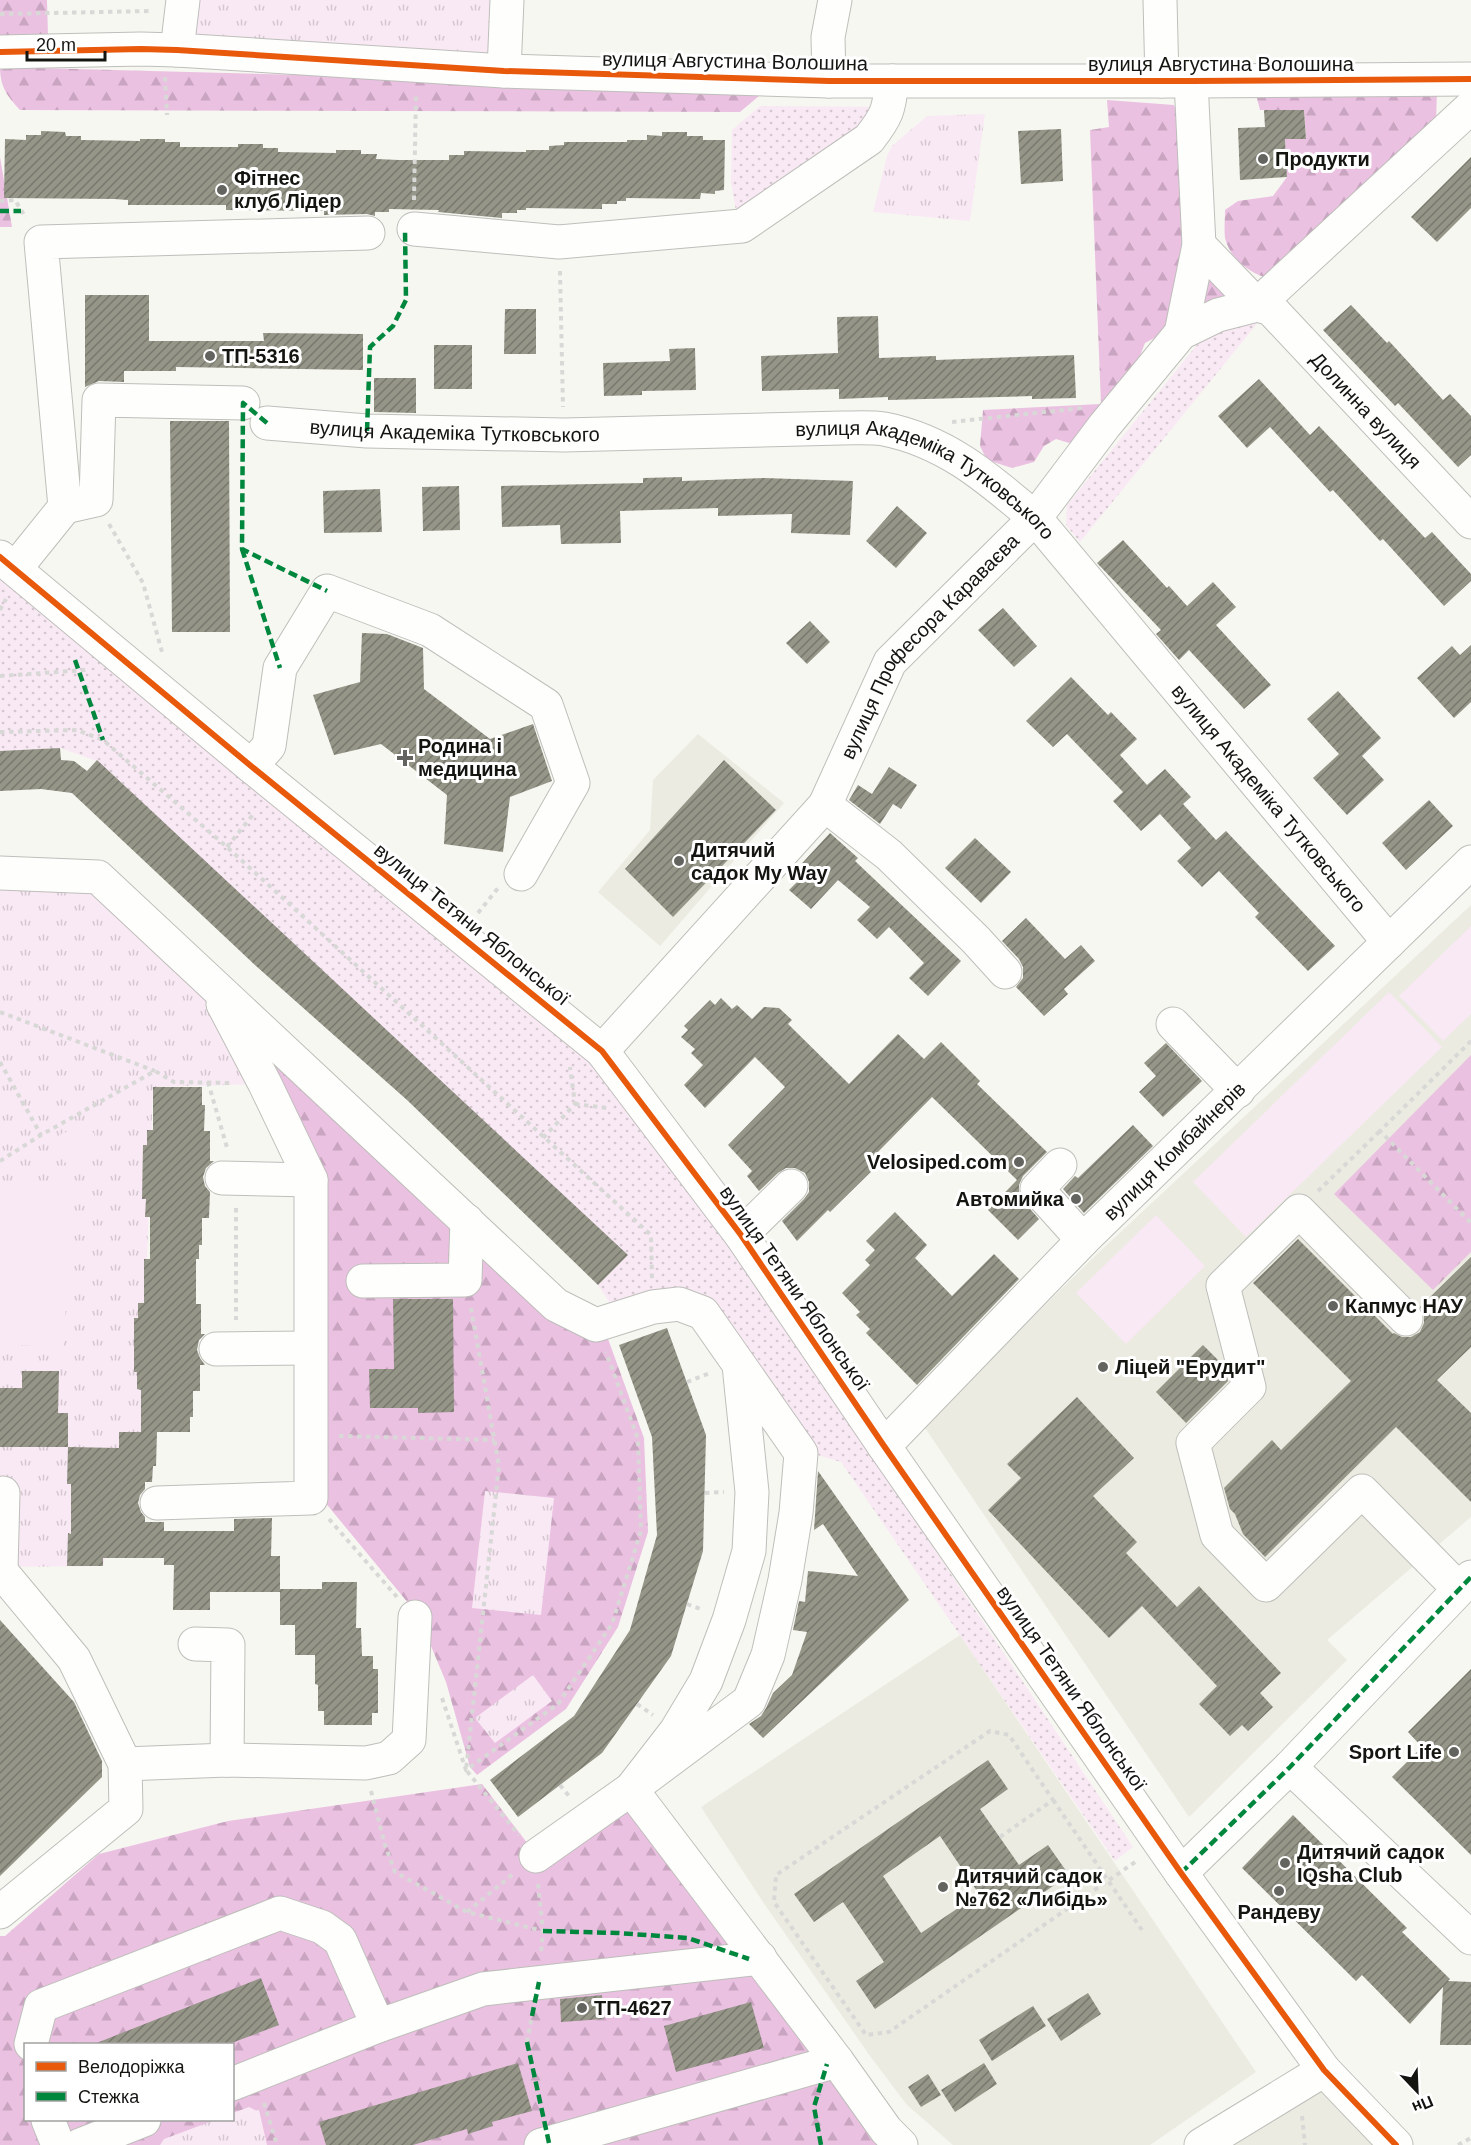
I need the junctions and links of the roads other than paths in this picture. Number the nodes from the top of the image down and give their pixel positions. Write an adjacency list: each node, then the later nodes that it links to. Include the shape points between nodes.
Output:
1 (507, 0): 7 (street)
2 (835, 0): 9 (street, via 828,37)
3 (1160, 0): 11 (street)
4 (182, 5): 6 (street)
5 (0, 52): 6 (street, вулиця Августина Волошина)
6 (171, 61): 7 (street, вулиця Августина Волошина)
7 (504, 71): 9 (street, вулиця Августина Волошина)
8 (1471, 79): 11 (street, вулиця Августина Волошина)
9 (829, 81): 10 (street, вулиця Августина Волошина)
10 (892, 81): 11 (street, вулиця Августина Волошина); 13 (street, via 885,120 869,139 742,226 559,242)
11 (1176, 81): 15 (street)
12 (1471, 107): 16 (street, вулиця Професора Караваєва)
13 (414, 217)
14 (368, 233): 18 (street, via 40,242)
15 (1199, 245): 16 (street, Долинна вулиця); 17 (street)
16 (1257, 305): 17 (street, вулиця Професора Караваєва, via 1218,315); 20 (street, Долинна вулиця, via 1271,309)
17 (1181, 333): 19 (street, вулиця Професора Караваєва)
18 (64, 507): 19 (street, вулиця Академіка Тутковського, via 96,500 99,400 255,413 367,430 564,435 882,429 927,442 980,472); 21 (street)
19 (1035, 518): 23 (street, вулиця Професора Караваєва, via 890,662); 27 (street, вулиця Академіка Тутковського)
20 (1471, 522)
21 (7, 563): 22 (street, вулиця Тетяни Яблонської)
22 (251, 766): 26 (street, via 269,746 280,668 327,591 430,630 546,705 573,783); 31 (street, вулиця Тетяни Яблонської)
23 (825, 805): 28 (street, via 889,855); 31 (street, вулиця Професора Караваєва)
24 (1471, 862): 27 (street, вулиця Комбайнерів)
25 (0, 873): 29 (street, via 98,877)
26 (512, 878)
27 (1389, 942): 32 (street, вулиця Комбайнерів)
28 (1005, 972)
29 (211, 981): 35 (street); 37 (street)
30 (1173, 1024): 32 (street)
31 (602, 1051): 38 (street, вулиця Тетяни Яблонської)
32 (1238, 1091): 39 (street, вулиця Комбайнерів)
33 (1060, 1165): 39 (street, via 1037,1189)
34 (229, 1178): 35 (street)
35 (311, 1180): 43 (street)
36 (791, 1186): 38 (street)
37 (467, 1221): 40 (street, via 465,1280); 44 (street, via 556,1305 596,1325 653,1307 679,1304 703,1313)
38 (741, 1235): 45 (street, вулиця Тетяни Яблонської)
39 (1083, 1240): 45 (street, вулиця Комбайнерів)
40 (363, 1281)
41 (1406, 1319): 49 (street, via 1299,1211 1223,1286 1250,1387 1193,1443 1217,1535 1266,1585 1362,1491)
42 (226, 1348): 43 (street)
43 (310, 1348): 47 (street, via 311,1498)
44 (739, 1363): 55 (street, via 752,1492 749,1551 706,1681 676,1731); 55 (street, via 801,1453 796,1513 768,1655 749,1701)
45 (884, 1446): 57 (street, вулиця Тетяни Яблонської)
46 (3, 1493): 48 (street)
47 (156, 1503)
48 (1, 1570): 53 (street, via 74,1659)
49 (1465, 1583): 54 (street)
50 (415, 1617): 52 (street, via 409,1740 389,1758 366,1763)
51 (195, 1644): 52 (street, via 228,1645)
52 (226, 1760): 53 (street)
53 (125, 1764): 58 (street, via 126,1809)
54 (1290, 1767): 57 (street); 59 (street)
55 (631, 1789): 56 (street); 60 (street)
56 (536, 1856)
57 (1181, 1873): 64 (street, вулиця Тетяни Яблонської)
58 (0, 1911)
59 (1471, 1938)
60 (760, 1958): 61 (street, via 483,1989); 63 (street)
61 (378, 2026): 62 (street, via 340,1940 322,1927 280,1913 41,2006); 65 (street)
62 (31, 2043)
63 (837, 2061): 70 (street); 71 (street)
64 (1324, 2070): 72 (street); 73 (street, вулиця Тетяни Яблонської)
65 (243, 2080)
66 (48, 2121): 68 (street)
67 (141, 2121): 69 (street)
68 (58, 2145)
69 (80, 2145)
70 (541, 2145)
71 (901, 2145)
72 (1202, 2145)
73 (1396, 2145)

